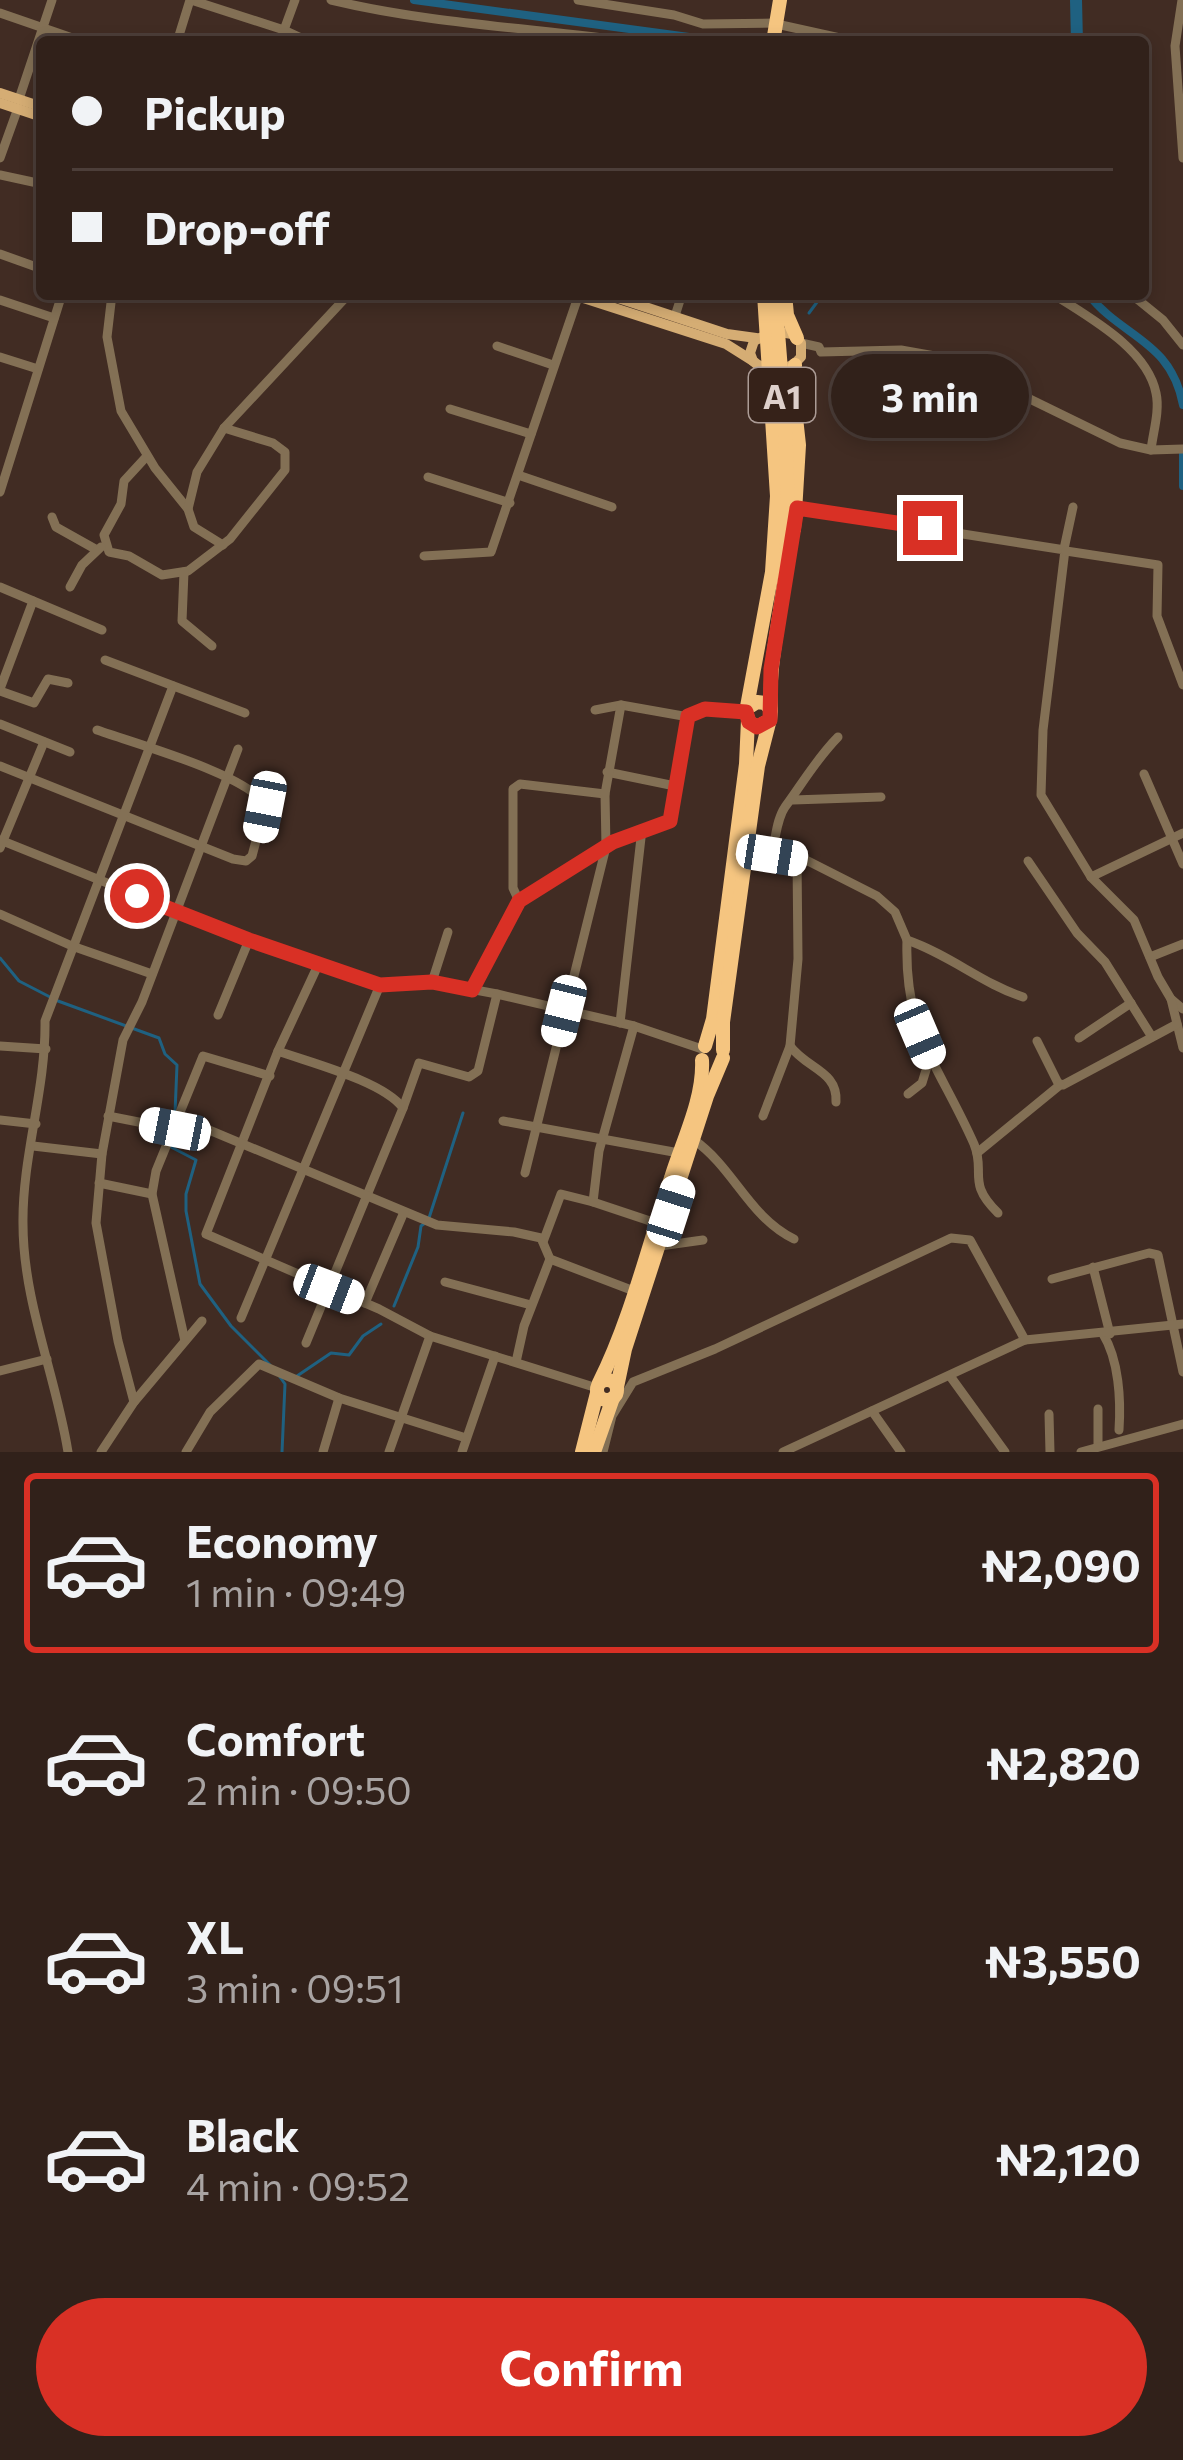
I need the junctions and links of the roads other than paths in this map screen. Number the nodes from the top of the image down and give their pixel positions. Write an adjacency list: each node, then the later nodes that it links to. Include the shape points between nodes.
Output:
1 (52, 0): 10 (street)
2 (190, 0): 11 (street); 15 (street)
3 (296, 0): 11 (street)
4 (331, 0): 18 (street)
5 (578, 0): 8 (street)
6 (782, 0): 12 (highway)
7 (1181, 0): 25 (street)
8 (643, 5): 12 (street, via 703,24)
9 (0, 13): 10 (street)
10 (42, 28): 13 (street); 14 (street)
11 (284, 30): 16 (street); 17 (street)
12 (778, 32): 19 (street)
13 (39, 36)
14 (66, 36)
15 (179, 36)
16 (282, 36)
17 (297, 36)
18 (527, 36)
19 (810, 36)
20 (36, 47): 23 (street)
21 (0, 93): 23 (main road)
22 (0, 103): 23 (main road)
23 (18, 104): 24 (main road); 26 (main road); 27 (street)
24 (36, 106)
25 (1181, 106): 28 (street)
26 (36, 114)
27 (0, 158)
28 (1183, 158)
29 (0, 175): 30 (street)
30 (36, 183)
31 (0, 254): 32 (street)
32 (36, 267)
33 (0, 300): 49 (street)
34 (60, 300): 49 (street)
35 (111, 300): 65 (street, via 107,337 116,396)
36 (343, 300): 61 (street)
37 (574, 300): 58 (street)
38 (591, 300): 57 (main road, via 726,344)
39 (625, 300): 48 (main road)
40 (680, 300): 48 (street)
41 (760, 300): 50 (highway)
42 (761, 300): 70 (highway, A1)
43 (775, 300): 70 (highway, A1)
44 (786, 300): 53 (highway)
45 (788, 300): 55 (street, via 799,330)
46 (1061, 300): 64 (street, via 1127,347 1149,374 1157,404)
47 (1138, 300): 51 (street)
48 (675, 316): 50 (main road)
49 (54, 318): 59 (street)
50 (757, 337): 53 (main road, via 774,331); 57 (main road)
51 (1183, 345)
52 (497, 346): 58 (street)
53 (799, 350): 54 (street); 55 (street); 57 (main road, via 779,370); 70 (highway)
54 (838, 351): 55 (street); 64 (street, via 946,358)
55 (821, 352)
56 (0, 357): 59 (street)
57 (756, 364): 80 (highway, via 769,441 767,538)
58 (554, 365): 62 (street)
59 (38, 369): 67 (street)
60 (450, 409): 62 (street)
61 (224, 428): 74 (street, via 197,472); 76 (street, via 278,445 286,463)
62 (531, 434): 66 (street)
63 (1183, 449): 64 (street)
64 (1151, 451)
65 (147, 456): 74 (street); 77 (street, via 124,481)
66 (518, 476): 71 (street); 73 (street)
67 (2, 477): 69 (street)
68 (428, 477): 71 (street)
69 (0, 492)
70 (787, 500): 78 (street); 80 (highway, A1)
71 (509, 503): 79 (street, via 491,552)
72 (1073, 506): 78 (street)
73 (611, 507)
74 (188, 508): 76 (street, via 194,527)
75 (52, 517): 77 (street, via 56,527)
76 (223, 545): 81 (street)
77 (101, 547): 81 (street, via 162,575); 83 (street)
78 (1065, 550): 88 (street, via 1158,565 1157,616); 125 (street, via 1040,782)
79 (424, 556)
80 (778, 571): 95 (highway, A1); 96 (highway, A1)
81 (184, 572): 86 (street, via 182,621)
82 (0, 587): 84 (street)
83 (70, 587)
84 (33, 601): 85 (street); 91 (street)
85 (102, 630)
86 (212, 646)
87 (105, 660): 90 (street)
88 (1181, 678)
89 (68, 683): 91 (street, via 48,679 34,703)
90 (173, 686): 94 (street); 102 (street)
91 (0, 690)
92 (622, 705): 93 (street); 97 (street); 106 (street)
93 (595, 710)
94 (245, 713)
95 (748, 713): 96 (highway, via 761,702); 97 (street, via 705,709); 159 (highway, A1)
96 (770, 715): 120 (highway, A1)
97 (688, 716): 110 (street)
98 (0, 724): 101 (street)
99 (97, 730): 102 (street)
100 (838, 737): 113 (street)
101 (44, 742): 104 (street); 109 (street)
102 (150, 749): 108 (street); 114 (street)
103 (238, 749): 108 (street)
104 (70, 752)
105 (0, 766): 109 (street)
106 (607, 772): 110 (street); 111 (street)
107 (1144, 774): 116 (street)
108 (229, 777): 118 (street); 118 (street, via 264,801 252,856 240,861)
109 (28, 778): 114 (street); 117 (street)
110 (676, 786): 115 (street, via 670,821)
111 (605, 794): 119 (street); 127 (street, via 516,786)
112 (881, 797): 113 (street)
113 (793, 800): 121 (street)
114 (123, 815): 118 (street); 126 (street)
115 (642, 830): 119 (street); 148 (street)
116 (1178, 836): 124 (street); 125 (street)
117 (1, 843): 126 (street)
118 (203, 847): 128 (street)
119 (606, 847): 127 (street); 146 (street)
120 (747, 850): 121 (street); 160 (highway, A1)
121 (772, 855): 122 (street)
122 (796, 859): 132 (street, via 877,896); 155 (street)
123 (1028, 860): 144 (street)
124 (1183, 864)
125 (1091, 877): 135 (street, via 1134,920)
126 (98, 881): 128 (street); 134 (street)
127 (519, 901): 140 (street)
128 (176, 911): 131 (street); 137 (street)
129 (0, 914): 134 (street)
130 (448, 932): 138 (street)
131 (249, 940): 136 (street); 147 (street)
132 (907, 940): 142 (street); 161 (street, via 911,1011)
133 (1183, 944): 135 (street)
134 (72, 946): 137 (street); 157 (street, via 51,998)
135 (1150, 958): 143 (street)
136 (319, 963): 139 (street); 158 (street)
137 (152, 974): 168 (street, via 122,1040)
138 (432, 982): 139 (street); 140 (street)
139 (380, 985): 162 (street)
140 (472, 990): 141 (street)
141 (497, 994): 146 (street); 167 (street, via 478,1072 455,1076 419,1063)
142 (1023, 997)
143 (1171, 999): 145 (street); 149 (street)
144 (1131, 1003): 151 (street); 152 (street)
145 (1183, 1009)
146 (564, 1011): 148 (street); 174 (street)
147 (218, 1015)
148 (620, 1023): 150 (street)
149 (1177, 1024): 151 (street); 156 (street)
150 (634, 1026): 159 (street); 176 (street)
151 (1152, 1037): 164 (street)
152 (1079, 1038)
153 (1036, 1041): 164 (street)
154 (0, 1046): 157 (street)
155 (790, 1046): 166 (street, via 831,1078); 169 (street)
156 (1183, 1048)
157 (46, 1049): 173 (street)
158 (278, 1051): 162 (street); 163 (street)
159 (703, 1052): 160 (highway, via 712,1065); 179 (highway, A1)
160 (723, 1054): 175 (highway, A1)
161 (930, 1057): 165 (street, via 922,1083); 181 (street)
162 (343, 1075): 167 (street); 182 (street)
163 (270, 1076): 172 (street, via 203,1056); 177 (street)
164 (1060, 1085): 181 (street)
165 (908, 1094)
166 (836, 1102)
167 (403, 1108): 186 (street)
168 (108, 1116): 172 (street); 180 (street)
169 (763, 1116)
170 (0, 1120): 173 (street)
171 (502, 1121): 174 (street)
172 (176, 1123): 177 (street); 185 (street)
173 (36, 1124): 178 (street)
174 (536, 1127): 176 (street); 183 (street)
175 (694, 1140): 191 (street, via 768,1224); 194 (highway, A1)
176 (602, 1141): 179 (street); 187 (street)
177 (242, 1142): 182 (street); 196 (street, via 206,1234)
178 (33, 1146): 180 (street); 213 (street, via 23,1232)
179 (679, 1153): 190 (highway, A1)
180 (102, 1154): 184 (street)
181 (976, 1154): 189 (street, via 979,1186)
182 (305, 1168): 186 (street); 196 (street)
183 (525, 1173)
184 (99, 1184): 185 (street); 221 (street, via 96,1238)
185 (152, 1194): 210 (street)
186 (368, 1194): 188 (street); 200 (street)
187 (593, 1202): 190 (street); 193 (street, via 561,1194)
188 (404, 1212): 193 (street, via 437,1226); 202 (street)
189 (998, 1213)
190 (656, 1223): 201 (highway, A1)
191 (794, 1239)
192 (703, 1240): 194 (street)
193 (543, 1242): 195 (street)
194 (660, 1246): 219 (highway, A1)
195 (550, 1259): 201 (street); 203 (street)
196 (266, 1260): 200 (street); 204 (street)
197 (1093, 1267): 198 (street); 206 (street, via 1158,1256); 207 (street)
198 (1052, 1279)
199 (445, 1282): 203 (street)
200 (329, 1289): 202 (street); 211 (street)
201 (634, 1291): 218 (highway, A1)
202 (365, 1303): 208 (street)
203 (531, 1305): 214 (street)
204 (241, 1318)
205 (202, 1321): 210 (street)
206 (1177, 1325): 207 (street); 216 (street)
207 (1107, 1334): 209 (street); 227 (street)
208 (430, 1336): 212 (street); 225 (street)
209 (1025, 1340): 217 (street); 238 (street, via 970,1240 951,1238 633,1382)
210 (184, 1341): 221 (street)
211 (306, 1343)
212 (495, 1356): 214 (street); 228 (street)
213 (47, 1359): 215 (street); 230 (street)
214 (516, 1362): 218 (street)
215 (0, 1371)
216 (1183, 1372)
217 (950, 1376): 223 (street); 241 (street)
218 (598, 1388): 219 (highway, via 611,1380); 236 (highway, A1)
219 (615, 1393): 237 (highway, A1)
220 (340, 1398): 225 (street); 232 (street, via 259,1364 210,1412); 233 (street)
221 (134, 1402): 231 (street)
222 (1098, 1409): 229 (street)
223 (872, 1411): 239 (street); 240 (street)
224 (1048, 1414): 242 (street)
225 (400, 1416): 228 (street); 234 (street)
226 (1183, 1424): 227 (street)
227 (1122, 1435): 229 (street); 244 (street)
228 (466, 1438): 235 (street)
229 (1097, 1446): 243 (street)
230 (68, 1452)
231 (101, 1452)
232 (186, 1452)
233 (323, 1452)
234 (388, 1452)
235 (462, 1452)
236 (582, 1452)
237 (594, 1452)
238 (603, 1452)
239 (783, 1452)
240 (901, 1452)
241 (1005, 1452)
242 (1050, 1452)
243 (1081, 1452)
244 (1127, 1452)

